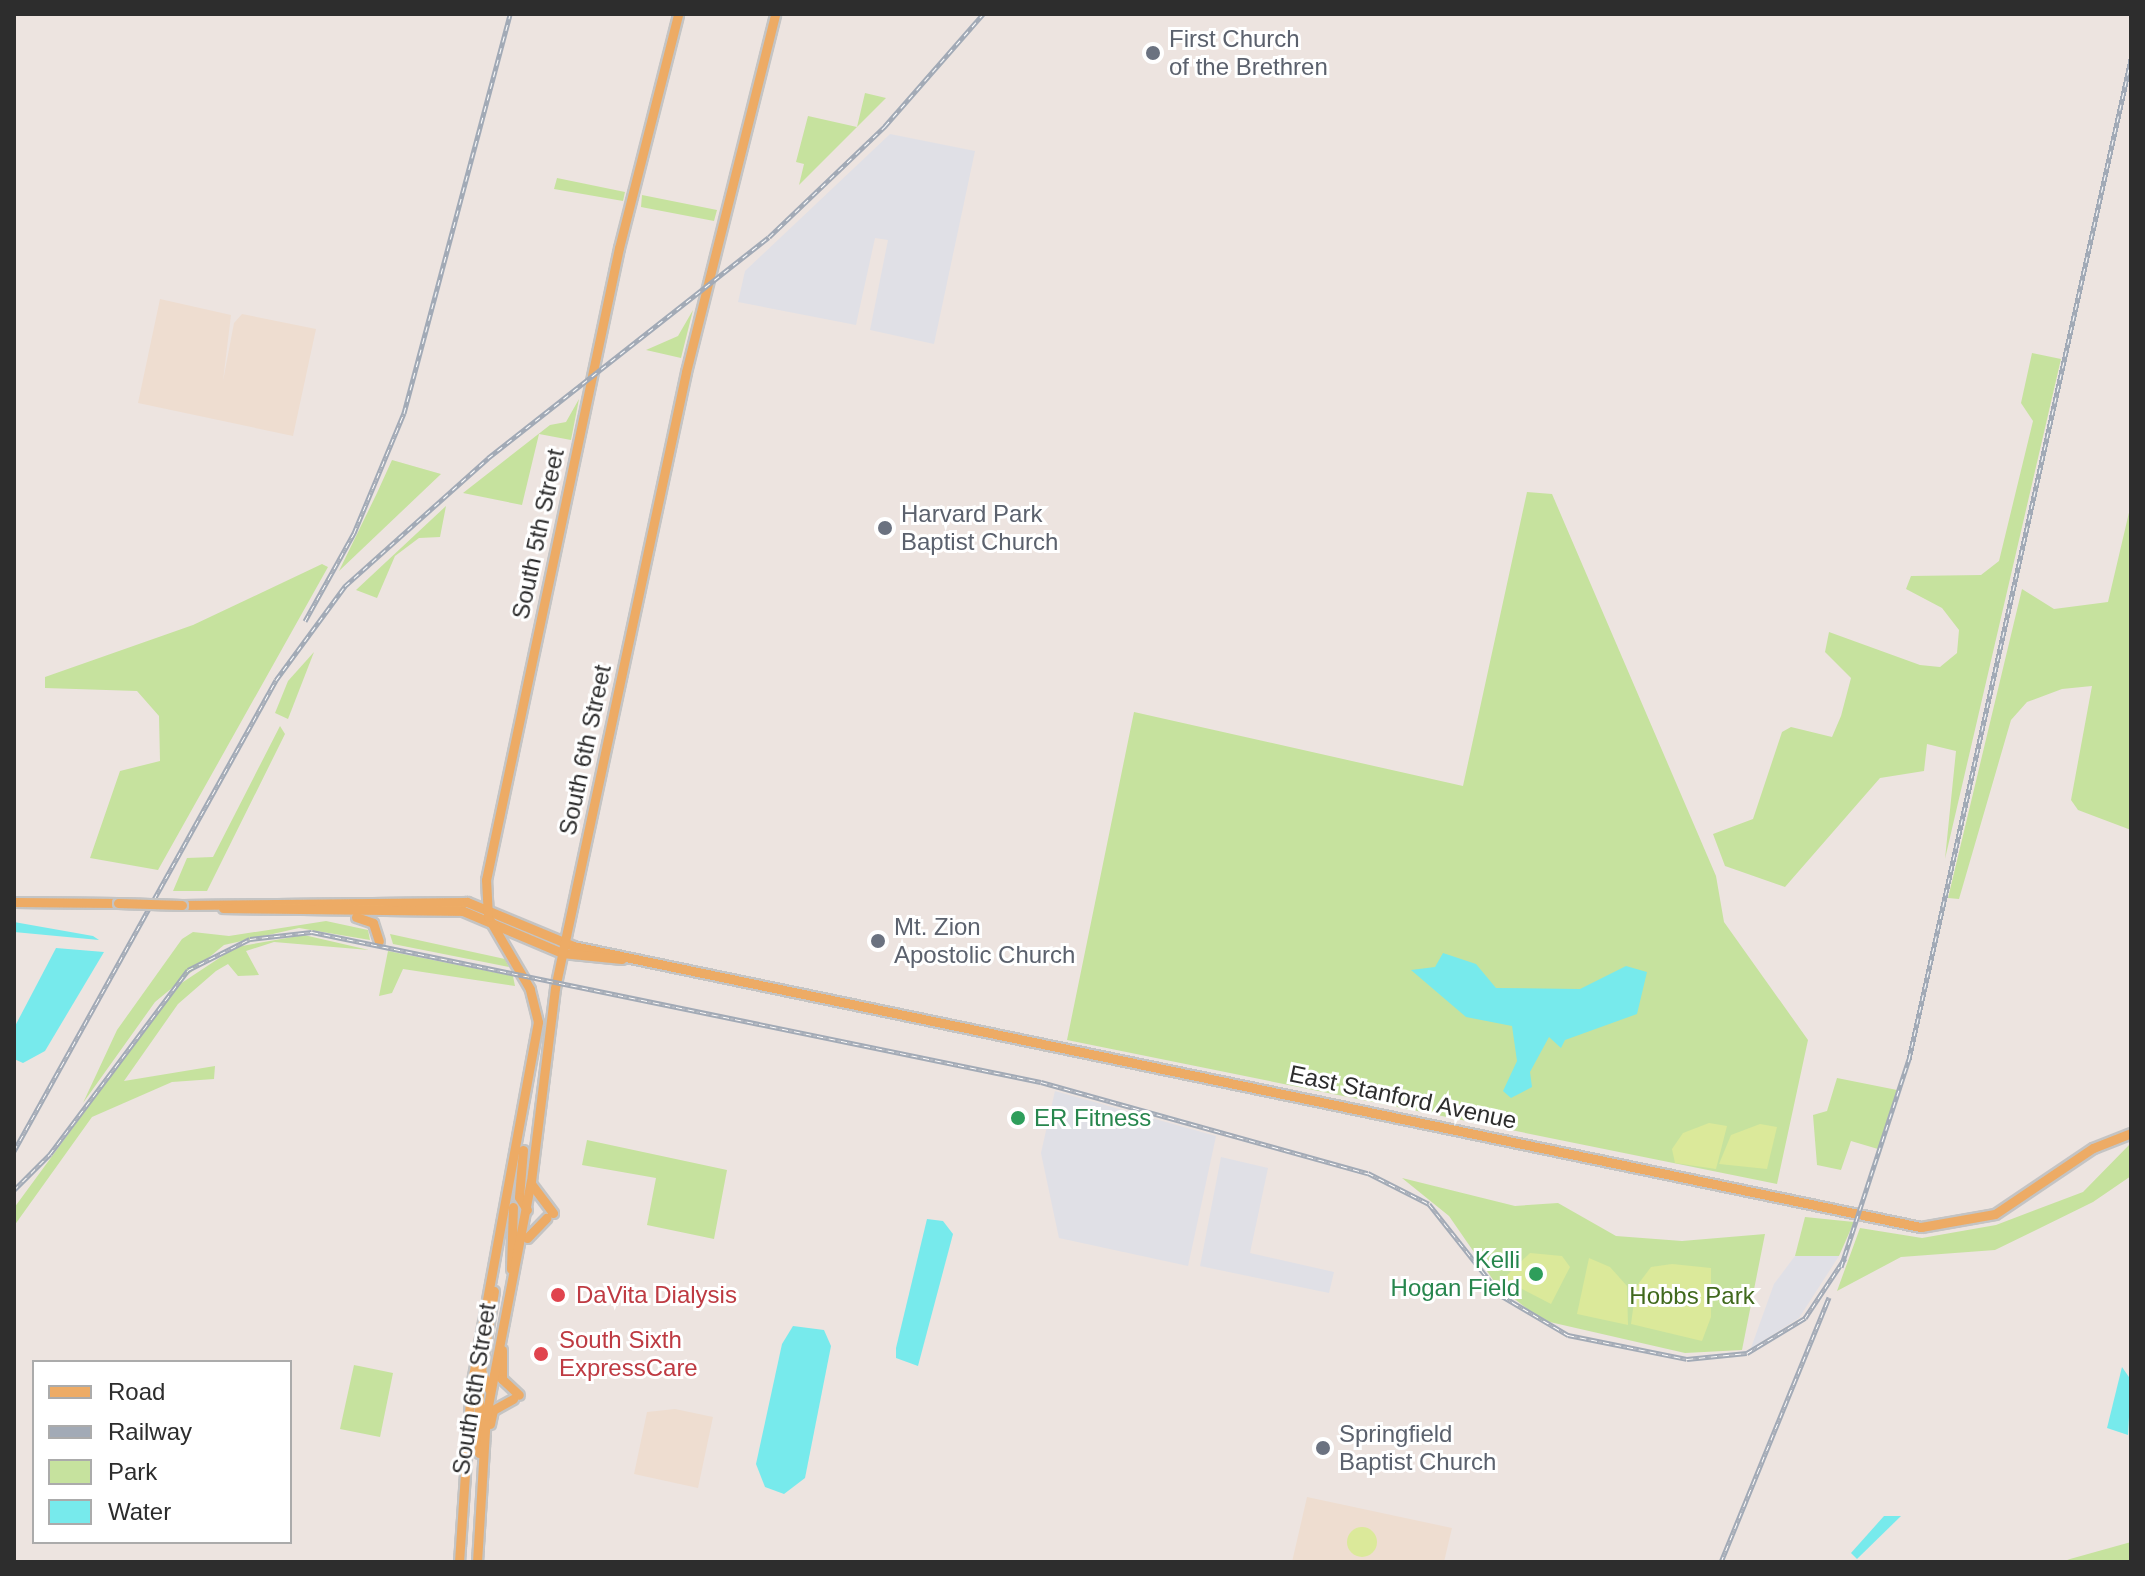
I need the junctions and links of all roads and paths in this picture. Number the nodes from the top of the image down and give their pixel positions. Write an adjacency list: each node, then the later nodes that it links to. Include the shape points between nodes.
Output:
1 (678, 14): 3 (main road, South 5th Street, via 619,248)
2 (775, 14): 10 (main road, South 6th Street, via 703,299)
3 (489, 866): 4 (main road, via 477,892); 8 (main road, South 5th Street)
4 (459, 901): 6 (main road, East Stanford Avenue); 8 (main road, East Stanford Avenue)
5 (14, 902): 6 (main road, East Stanford Avenue, bridge)
6 (217, 905): 7 (main road, East Stanford Avenue)
7 (314, 912): 8 (main road, East Stanford Avenue); 9 (main road, via 367,918)
8 (487, 912): 10 (main road, East Stanford Avenue); 12 (main road, South 6th Street, via 535,999 535,1056)
9 (379, 941)
10 (563, 948): 11 (main road, East Stanford Avenue, via 1921,1227 1995,1214 2093,1148); 13 (main road, South 6th Street)
11 (2131, 1133)
12 (521, 1143): 15 (main road, via 519,1197); 16 (main road, South 6th Street)
13 (531, 1181): 15 (main road, South 6th Street); 18 (main road, via 549,1215 529,1229)
14 (513, 1207): 17 (main road)
15 (527, 1210): 17 (main road, South 6th Street)
16 (494, 1269): 20 (main road, South 6th Street); 21 (main road, via 481,1376)
17 (513, 1276): 18 (main road, South 6th Street)
18 (508, 1302): 19 (main road, South 6th Street)
19 (501, 1331): 21 (main road, South 6th Street); 22 (main road, via 502,1379 516,1397 493,1410)
20 (471, 1387): 22 (main road, via 479,1395); 23 (main road, South 6th Street)
21 (490, 1391): 22 (main road, South 6th Street)
22 (481, 1459): 26 (main road, South 6th Street)
23 (459, 1534): 24 (main road); 25 (main road)
24 (459, 1562)
25 (466, 1562)
26 (477, 1562)

